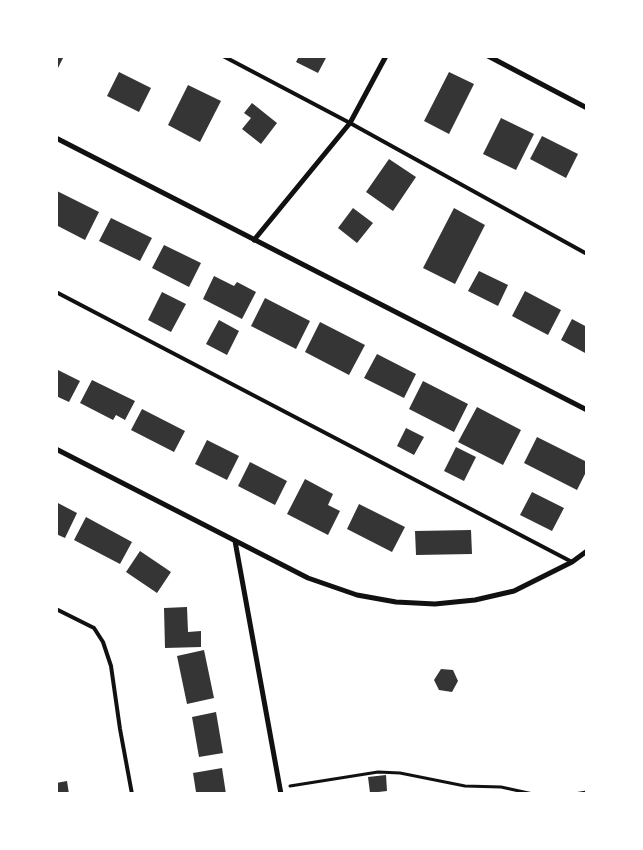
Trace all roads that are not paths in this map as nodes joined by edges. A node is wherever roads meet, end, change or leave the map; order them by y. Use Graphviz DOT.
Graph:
graph roads {
  1 [pos="223,56"];
  2 [pos="386,56"];
  3 [pos="488,56"];
  4 [pos="587,108"];
  5 [pos="350,123"];
  6 [pos="56,138"];
  7 [pos="254,240"];
  8 [pos="587,254"];
  9 [pos="56,292"];
  10 [pos="587,410"];
  11 [pos="56,449"];
  12 [pos="235,541"];
  13 [pos="587,551"];
  14 [pos="572,562"];
  15 [pos="56,609"];
  16 [pos="280,791"];
  17 [pos="132,794"];
  1 -- 5 [label="lane"];
  2 -- 5 [label="street"];
  3 -- 4 [label="street"];
  5 -- 7 [label="street"];
  5 -- 8 [label="lane"];
  6 -- 7 [label="street"];
  7 -- 10 [label="street"];
  9 -- 14 [label="lane"];
  11 -- 12 [label="street"];
  12 -- 14 [label="street"];
  12 -- 16 [label="street"];
  13 -- 14 [label="street"];
  15 -- 17 [label="lane"];
}
